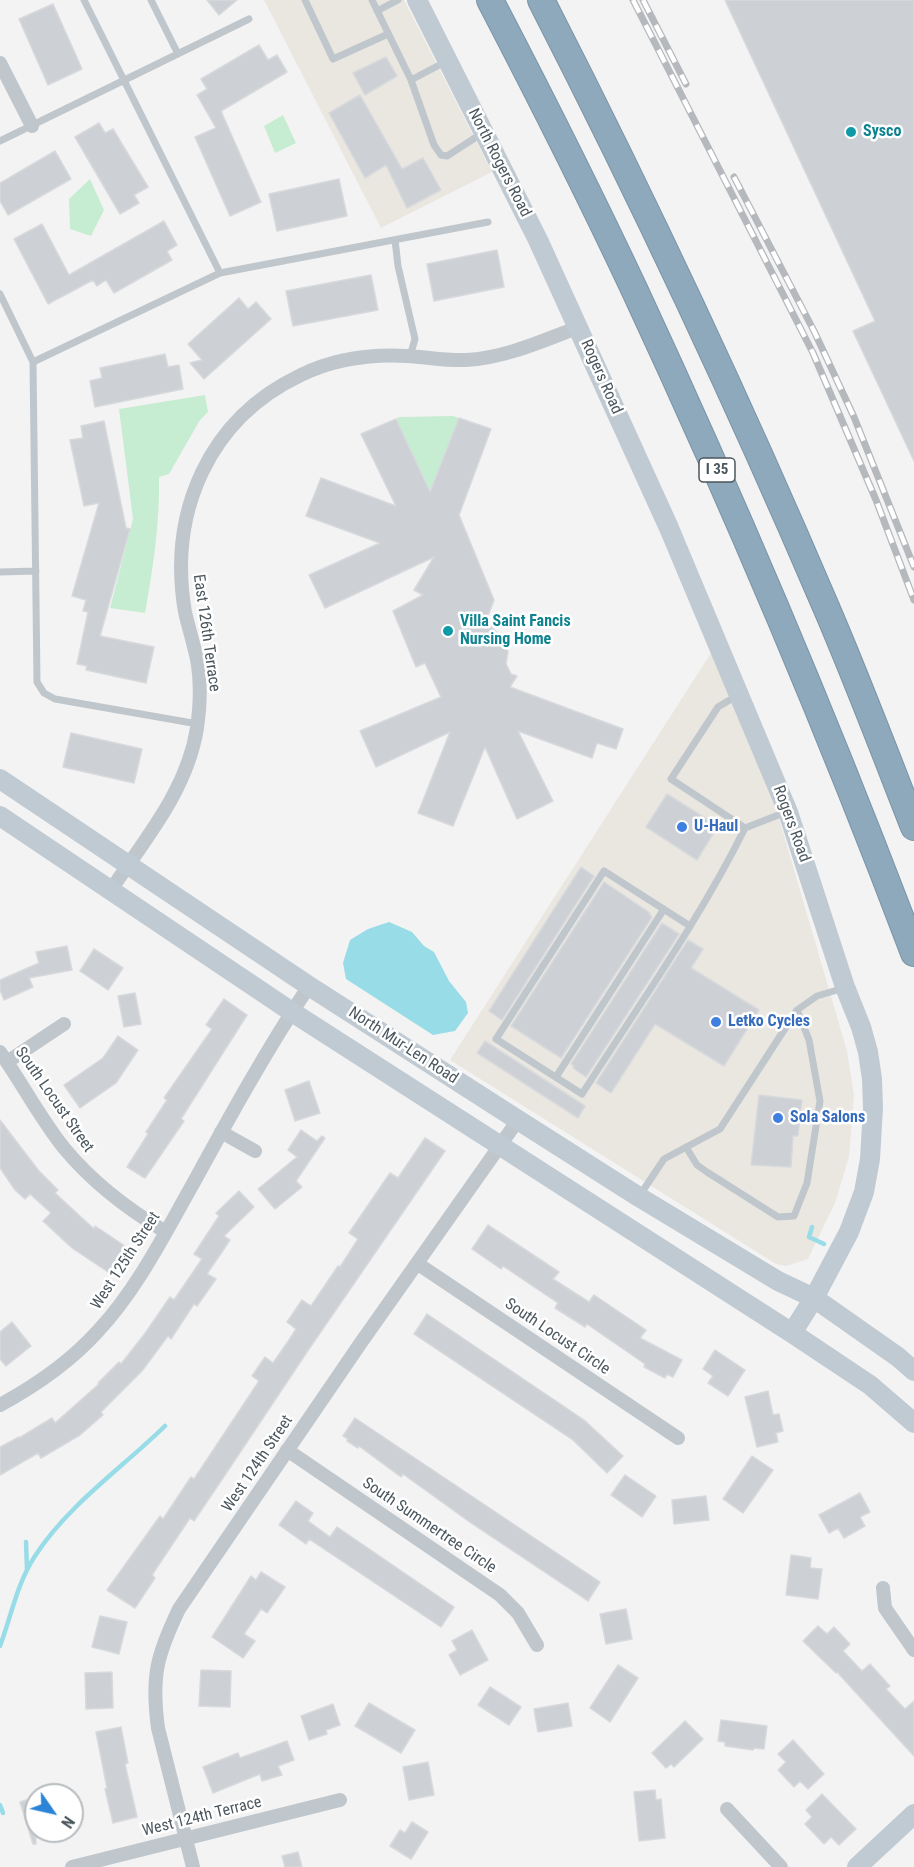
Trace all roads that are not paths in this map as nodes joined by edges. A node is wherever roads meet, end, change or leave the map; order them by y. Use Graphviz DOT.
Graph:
graph roads {
  1 [pos="84,0"];
  2 [pos="151,0"];
  3 [pos="305,0"];
  4 [pos="372,0"];
  5 [pos="398,0"];
  6 [pos="417,0"];
  7 [pos="490,0"];
  8 [pos="541,0"];
  9 [pos="377,11"];
  10 [pos="249,19"];
  11 [pos="388,34"];
  12 [pos="178,54"];
  13 [pos="448,61"];
  14 [pos="0,63"];
  15 [pos="124,80"];
  16 [pos="411,80"];
  17 [pos="32,126"];
  18 [pos="484,132"];
  19 [pos="0,141"];
  20 [pos="488,222"];
  21 [pos="395,240"];
  22 [pos="220,273"];
  23 [pos="0,294"];
  24 [pos="579,327"];
  25 [pos="410,356"];
  26 [pos="33,362"];
  27 [pos="36,571"];
  28 [pos="0,572"];
  29 [pos="740,694"];
  30 [pos="198,724"];
  31 [pos="0,779"];
  32 [pos="788,812"];
  33 [pos="0,816"];
  34 [pos="914,827"];
  35 [pos="745,828"];
  36 [pos="128,864"];
  37 [pos="111,890"];
  38 [pos="664,909"];
  39 [pos="690,926"];
  40 [pos="914,953"];
  41 [pos="309,986"];
  42 [pos="846,987"];
  43 [pos="797,1010"];
  44 [pos="292,1012"];
  45 [pos="64,1024"];
  46 [pos="4,1057"];
  47 [pos="556,1077"];
  48 [pos="518,1120"];
  49 [pos="221,1132"];
  50 [pos="500,1145"];
  51 [pos="686,1147"];
  52 [pos="255,1151"];
  53 [pos="639,1197"];
  54 [pos="166,1232"];
  55 [pos="418,1264"];
  56 [pos="814,1298"];
  57 [pos="792,1334"];
  58 [pos="914,1371"];
  59 [pos="0,1405"];
  60 [pos="914,1423"];
  61 [pos="678,1438"];
  62 [pos="287,1450"];
  63 [pos="883,1588"];
  64 [pos="537,1645"];
  65 [pos="914,1650"];
  66 [pos="340,1800"];
  67 [pos="727,1809"];
  68 [pos="914,1814"];
  69 [pos="186,1838"];
  70 [pos="72,1867"];
  71 [pos="193,1867"];
  72 [pos="781,1867"];
  73 [pos="857,1867"];
  1 -- 15 [label="lane"];
  2 -- 12 [label="lane"];
  3 -- 11 [label="lane"];
  4 -- 9 [label="lane"];
  5 -- 9 [label="lane"];
  6 -- 13 [label="main road, North Rogers Road"];
  7 -- 40 [label="highway, I 35"];
  8 -- 34 [label="highway, I 35"];
  9 -- 11 [label="lane"];
  10 -- 12 [label="lane"];
  11 -- 16 [label="lane"];
  12 -- 15 [label="lane"];
  13 -- 16 [label="lane"];
  13 -- 18 [label="main road, North Rogers Road"];
  14 -- 17 [label="street"];
  15 -- 17 [label="lane"];
  15 -- 22 [label="lane"];
  16 -- 18 [label="lane"];
  17 -- 19 [label="lane"];
  18 -- 24 [label="main road, North Rogers Road"];
  20 -- 21 [label="lane"];
  21 -- 22 [label="lane"];
  21 -- 25 [label="lane"];
  22 -- 26 [label="lane"];
  23 -- 26 [label="lane"];
  24 -- 25 [label="street, East 126th Terrace"];
  24 -- 29 [label="main road, Rogers Road"];
  25 -- 30 [label="street, East 126th Terrace"];
  26 -- 27 [label="lane"];
  27 -- 28 [label="lane"];
  27 -- 30 [label="lane"];
  29 -- 32 [label="main road, Rogers Road"];
  29 -- 35 [label="lane"];
  30 -- 36 [label="street, East 126th Terrace"];
  31 -- 36 [label="main road, North Mur-Len Road"];
  32 -- 35 [label="lane"];
  32 -- 42 [label="main road, Rogers Road"];
  33 -- 37 [label="main road, North Mur-Len Road"];
  35 -- 39 [label="lane"];
  36 -- 37 [label="street, East 126th Terrace"];
  36 -- 41 [label="main road, North Mur-Len Road"];
  37 -- 44 [label="main road, North Mur-Len Road"];
  38 -- 39 [label="lane"];
  38 -- 47 [label="lane"];
  38 -- 47 [label="lane"];
  39 -- 47 [label="lane"];
  41 -- 44 [label="street, West 125th Street"];
  41 -- 48 [label="main road, North Mur-Len Road"];
  42 -- 43 [label="lane"];
  42 -- 56 [label="main road, Rogers Road"];
  43 -- 51 [label="lane"];
  43 -- 51 [label="lane"];
  44 -- 49 [label="street, West 125th Street"];
  44 -- 50 [label="main road, North Mur-Len Road"];
  45 -- 46 [label="street"];
  46 -- 54 [label="street, South Locust Street"];
  48 -- 50 [label="street, West 124th Street"];
  48 -- 53 [label="main road, North Mur-Len Road"];
  49 -- 52 [label="street"];
  49 -- 54 [label="street, West 125th Street"];
  50 -- 55 [label="street, West 124th Street"];
  50 -- 57 [label="main road, North Mur-Len Road"];
  51 -- 53 [label="lane"];
  53 -- 56 [label="main road, North Mur-Len Road"];
  54 -- 59 [label="street, West 125th Street"];
  55 -- 61 [label="street, South Locust Circle"];
  55 -- 62 [label="street, West 124th Street"];
  56 -- 57 [label="main road, Rogers Road"];
  56 -- 58 [label="main road, North Mur-Len Road"];
  57 -- 60 [label="main road, North Mur-Len Road"];
  62 -- 64 [label="street, South Summertree Circle"];
  62 -- 69 [label="street, West 124th Street"];
  63 -- 65 [label="street"];
  66 -- 69 [label="street, West 124th Terrace"];
  67 -- 72 [label="street"];
  68 -- 73 [label="main road"];
  69 -- 70 [label="street, West 124th Terrace"];
  69 -- 71 [label="street, West 124th Street"];
}
